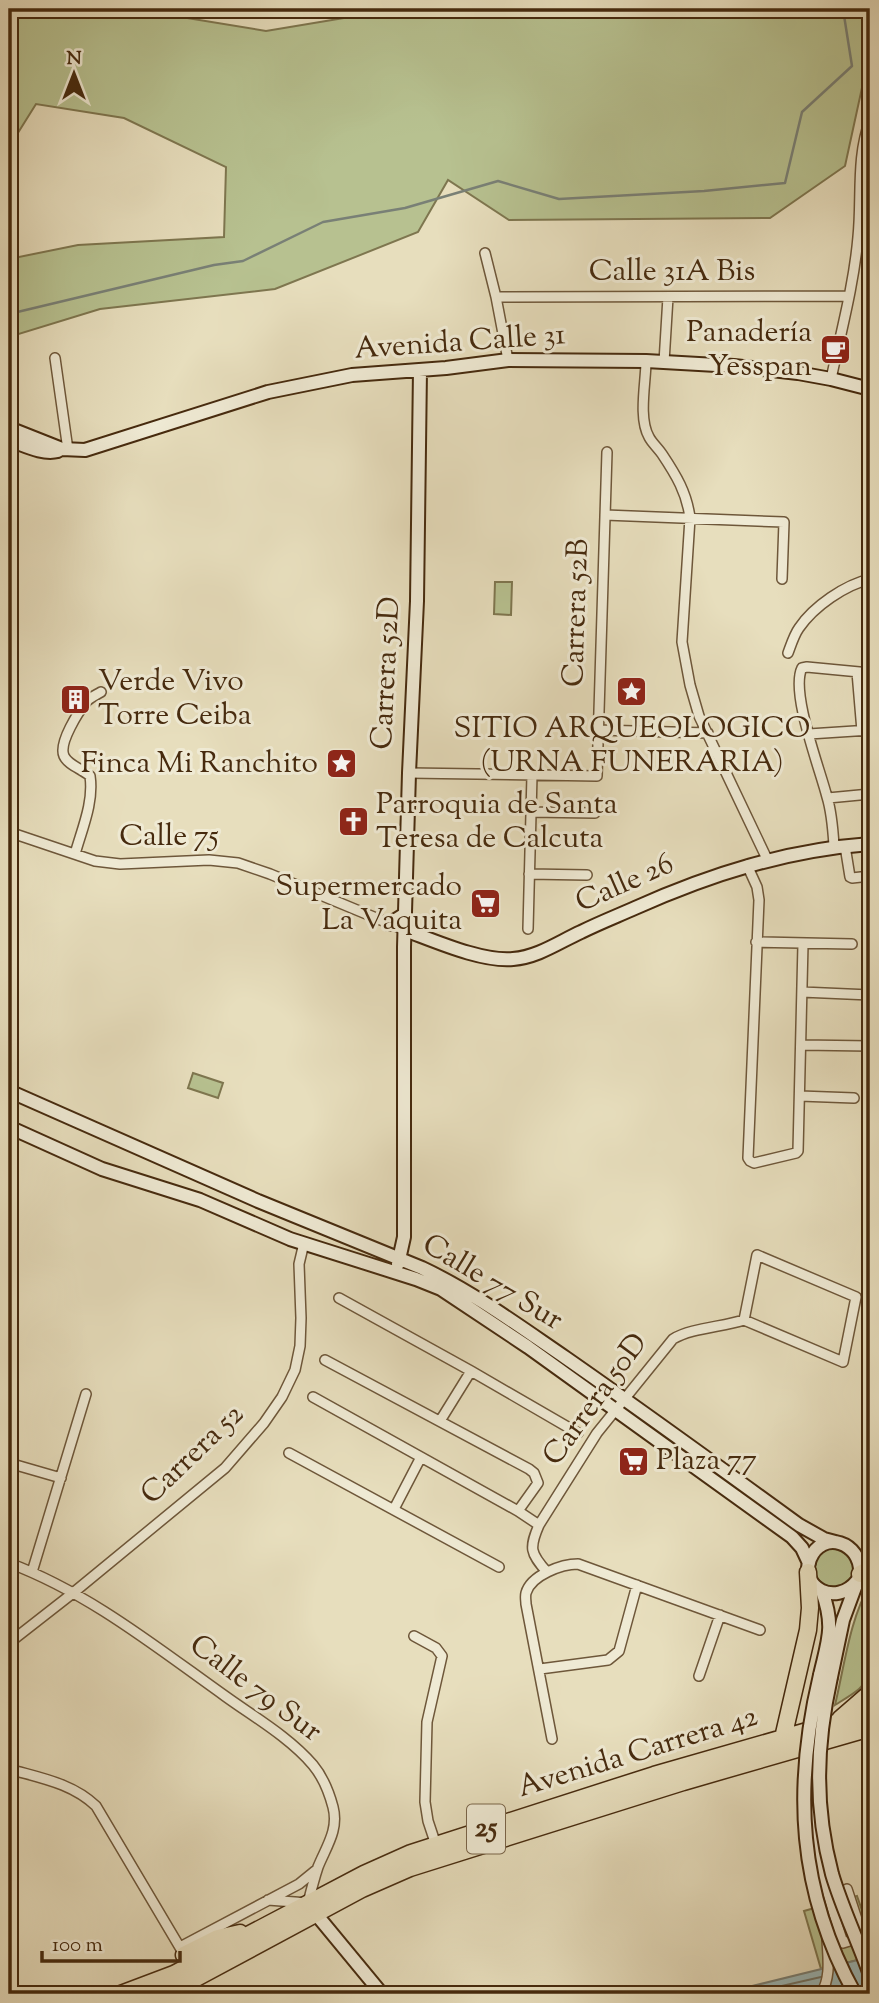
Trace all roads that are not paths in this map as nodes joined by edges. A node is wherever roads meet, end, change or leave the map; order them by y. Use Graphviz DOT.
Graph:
graph roads {
  1 [pos="870,120"];
  2 [pos="868,131"];
  3 [pos="485,253"];
  4 [pos="848,296"];
  5 [pos="496,297"];
  6 [pos="668,297"];
  7 [pos="55,358"];
  8 [pos="508,360"];
  9 [pos="646,361"];
  10 [pos="664,362"];
  11 [pos="420,370"];
  12 [pos="831,379"];
  13 [pos="870,389"];
  14 [pos="9,428"];
  15 [pos="9,440"];
  16 [pos="65,450"];
  17 [pos="607,452"];
  18 [pos="605,514"];
  19 [pos="690,518"];
  20 [pos="782,579"];
  21 [pos="870,579"];
  22 [pos="788,653"];
  23 [pos="857,672"];
  24 [pos="870,673"];
  25 [pos="101,692"];
  26 [pos="598,730"];
  27 [pos="866,731"];
  28 [pos="708,733"];
  29 [pos="809,734"];
  30 [pos="409,773"];
  31 [pos="532,775"];
  32 [pos="870,794"];
  33 [pos="828,798"];
  34 [pos="531,811"];
  35 [pos="595,813"];
  36 [pos="9,832"];
  37 [pos="870,844"];
  38 [pos="839,846"];
  39 [pos="75,854"];
  40 [pos="768,861"];
  41 [pos="747,865"];
  42 [pos="529,874"];
  43 [pos="587,875"];
  44 [pos="870,876"];
  45 [pos="405,914"];
  46 [pos="389,924"];
  47 [pos="528,929"];
  48 [pos="405,930"];
  49 [pos="421,936"];
  50 [pos="757,942"];
  51 [pos="803,944"];
  52 [pos="852,944"];
  53 [pos="404,947"];
  54 [pos="802,992"];
  55 [pos="870,995"];
  56 [pos="801,1045"];
  57 [pos="870,1046"];
  58 [pos="9,1091"];
  59 [pos="800,1096"];
  60 [pos="854,1098"];
  61 [pos="9,1127"];
  62 [pos="304,1243"];
  63 [pos="400,1259"];
  64 [pos="396,1272"];
  65 [pos="339,1298"];
  66 [pos="744,1320"];
  67 [pos="325,1360"];
  68 [pos="471,1371"];
  69 [pos="86,1394"];
  70 [pos="313,1397"];
  71 [pos="620,1404"];
  72 [pos="440,1421"];
  73 [pos="578,1433"];
  74 [pos="289,1453"];
  75 [pos="421,1457"];
  76 [pos="9,1463"];
  77 [pos="61,1478"];
  78 [pos="394,1508"];
  79 [pos="518,1511"];
  80 [pos="539,1525"];
  81 [pos="839,1543"];
  82 [pos="854,1552"];
  83 [pos="870,1553"];
  84 [pos="9,1563"];
  85 [pos="499,1567"];
  86 [pos="808,1567"];
  87 [pos="32,1572"];
  88 [pos="547,1572"];
  89 [pos="862,1574"];
  90 [pos="637,1586"];
  91 [pos="822,1591"];
  92 [pos="73,1593"];
  93 [pos="720,1615"];
  94 [pos="760,1630"];
  95 [pos="414,1636"];
  96 [pos="9,1643"];
  97 [pos="540,1669"];
  98 [pos="699,1676"];
  99 [pos="825,1676"];
  100 [pos="870,1693"];
  101 [pos="870,1713"];
  102 [pos="834,1724"];
  103 [pos="870,1728"];
  104 [pos="783,1738"];
  105 [pos="552,1739"];
  106 [pos="811,1746"];
  107 [pos="9,1769"];
  108 [pos="436,1845"];
  109 [pos="318,1867"];
  110 [pos="847,1889"];
  111 [pos="268,1900"];
  112 [pos="312,1908"];
  113 [pos="260,1928"];
  114 [pos="826,1928"];
  115 [pos="863,1937"];
  116 [pos="258,1945"];
  117 [pos="185,1956"];
  118 [pos="207,1956"];
  119 [pos="870,1959"];
  120 [pos="870,1975"];
  121 [pos="121,1994"];
  122 [pos="161,1994"];
  123 [pos="382,1994"];
  124 [pos="821,1994"];
  125 [pos="855,1994"];
  1 -- 2 [label="street"];
  2 -- 4 [label="street"];
  3 -- 5 [label="street"];
  4 -- 6 [label="street, Calle 31A Bis"];
  4 -- 12 [label="street"];
  5 -- 6 [label="street, Calle 31A Bis"];
  5 -- 8 [label="street"];
  6 -- 10 [label="street"];
  7 -- 16 [label="street"];
  8 -- 9 [label="street, Avenida Calle 31"];
  8 -- 11 [label="street, Avenida Calle 31"];
  9 -- 10 [label="street, Avenida Calle 31"];
  9 -- 19 [label="street"];
  10 -- 12 [label="street, Avenida Calle 31"];
  11 -- 16 [label="street, Avenida Calle 31"];
  11 -- 30 [label="street, Carrera 52D"];
  12 -- 13 [label="street, Avenida Calle 31"];
  14 -- 16 [label="street"];
  15 -- 16 [label="street, Avenida Calle 31"];
  17 -- 18 [label="street, Carrera 52B"];
  18 -- 19 [label="street"];
  18 -- 26 [label="street, Carrera 52B"];
  19 -- 20 [label="street"];
  19 -- 28 [label="street"];
  21 -- 22 [label="street"];
  23 -- 24 [label="street"];
  23 -- 27 [label="street"];
  23 -- 29 [label="street"];
  25 -- 39 [label="street"];
  26 -- 28 [label="street"];
  26 -- 31 [label="street, Carrera 52B"];
  27 -- 29 [label="street"];
  28 -- 40 [label="street"];
  29 -- 33 [label="street"];
  30 -- 31 [label="street"];
  30 -- 45 [label="street, Carrera 52D"];
  31 -- 34 [label="street"];
  32 -- 33 [label="street"];
  33 -- 38 [label="street"];
  34 -- 35 [label="street"];
  34 -- 42 [label="street"];
  36 -- 39 [label="street, Calle 75"];
  37 -- 38 [label="street, Calle 26"];
  38 -- 40 [label="street, Calle 26"];
  38 -- 44 [label="street"];
  39 -- 46 [label="street, Calle 75"];
  40 -- 41 [label="street, Calle 26"];
  41 -- 49 [label="street, Calle 26"];
  41 -- 50 [label="street"];
  42 -- 43 [label="street"];
  42 -- 47 [label="street"];
  45 -- 46 [label="street"];
  45 -- 48 [label="street, Carrera 52D"];
  46 -- 48 [label="street, Calle 75"];
  48 -- 49 [label="street, Calle 26"];
  48 -- 53 [label="street, Carrera 52D"];
  49 -- 53 [label="street"];
  50 -- 51 [label="street"];
  50 -- 59 [label="street"];
  51 -- 52 [label="street"];
  51 -- 54 [label="street"];
  53 -- 63 [label="street, Carrera 52D"];
  54 -- 55 [label="street"];
  54 -- 56 [label="street"];
  56 -- 57 [label="street"];
  56 -- 59 [label="street"];
  58 -- 63 [label="street, Calle 77 Sur"];
  59 -- 60 [label="street"];
  61 -- 62 [label="street, Calle 77 Sur"];
  62 -- 64 [label="street, Calle 77 Sur"];
  62 -- 92 [label="street, Carrera 52"];
  63 -- 64 [label="street, Carrera 52D"];
  63 -- 71 [label="street, Calle 77 Sur"];
  64 -- 71 [label="street, Calle 77 Sur"];
  65 -- 68 [label="street"];
  66 -- 66 [label="street"];
  66 -- 71 [label="street, Carrera 50D"];
  67 -- 72 [label="street"];
  68 -- 72 [label="street"];
  68 -- 73 [label="street"];
  69 -- 77 [label="street"];
  70 -- 75 [label="street"];
  71 -- 80 [label="street, Carrera 50D"];
  71 -- 81 [label="street, Calle 77 Sur"];
  71 -- 86 [label="street, Calle 77 Sur"];
  72 -- 79 [label="street"];
  74 -- 78 [label="street"];
  75 -- 78 [label="street"];
  75 -- 79 [label="street"];
  76 -- 77 [label="street"];
  77 -- 87 [label="street"];
  78 -- 85 [label="street"];
  79 -- 80 [label="street"];
  80 -- 88 [label="street, Carrera 50D"];
  81 -- 82 [label="street"];
  81 -- 86 [label="street"];
  82 -- 83 [label="street"];
  82 -- 89 [label="street"];
  84 -- 87 [label="street, Calle 79 Sur"];
  86 -- 91 [label="street"];
  86 -- 104 [label="highway"];
  87 -- 92 [label="street, Calle 79 Sur"];
  88 -- 90 [label="street"];
  88 -- 97 [label="street"];
  89 -- 91 [label="street"];
  89 -- 99 [label="street"];
  90 -- 93 [label="street"];
  90 -- 97 [label="street"];
  91 -- 99 [label="street"];
  92 -- 96 [label="street, Carrera 52"];
  92 -- 109 [label="street, Calle 79 Sur"];
  93 -- 94 [label="street"];
  93 -- 98 [label="street"];
  95 -- 108 [label="street"];
  97 -- 105 [label="street"];
  99 -- 114 [label="street, bridge"];
  99 -- 120 [label="street, bridge"];
  100 -- 102 [label="highway"];
  101 -- 102 [label="highway, Avenida Carrera 42 / 25"];
  102 -- 104 [label="highway, Avenida Carrera 42 / 25"];
  103 -- 106 [label="highway, Avenida Carrera 42 / 25"];
  104 -- 108 [label="highway, Avenida Carrera 42 / 25"];
  106 -- 112 [label="highway, Avenida Carrera 42 / 25"];
  106 -- 115 [label="street"];
  107 -- 117 [label="street"];
  108 -- 112 [label="highway, Avenida Carrera 42 / 25"];
  109 -- 111 [label="street"];
  109 -- 112 [label="street, Calle 79 Sur"];
  110 -- 115 [label="street"];
  111 -- 112 [label="street"];
  111 -- 117 [label="street"];
  112 -- 113 [label="highway, Avenida Carrera 42 / 25"];
  112 -- 116 [label="highway, Avenida Carrera 42 / 25"];
  112 -- 123 [label="street"];
  113 -- 117 [label="highway"];
  113 -- 118 [label="highway, Avenida Carrera 42 / 25"];
  114 -- 124 [label="street"];
  114 -- 125 [label="street, bridge"];
  115 -- 119 [label="street"];
  116 -- 118 [label="highway"];
  116 -- 122 [label="highway, Avenida Carrera 42 / 25"];
  117 -- 118 [label="highway, Avenida Carrera 42 / 25"];
  117 -- 121 [label="highway, Avenida Carrera 42 / 25"];
}
